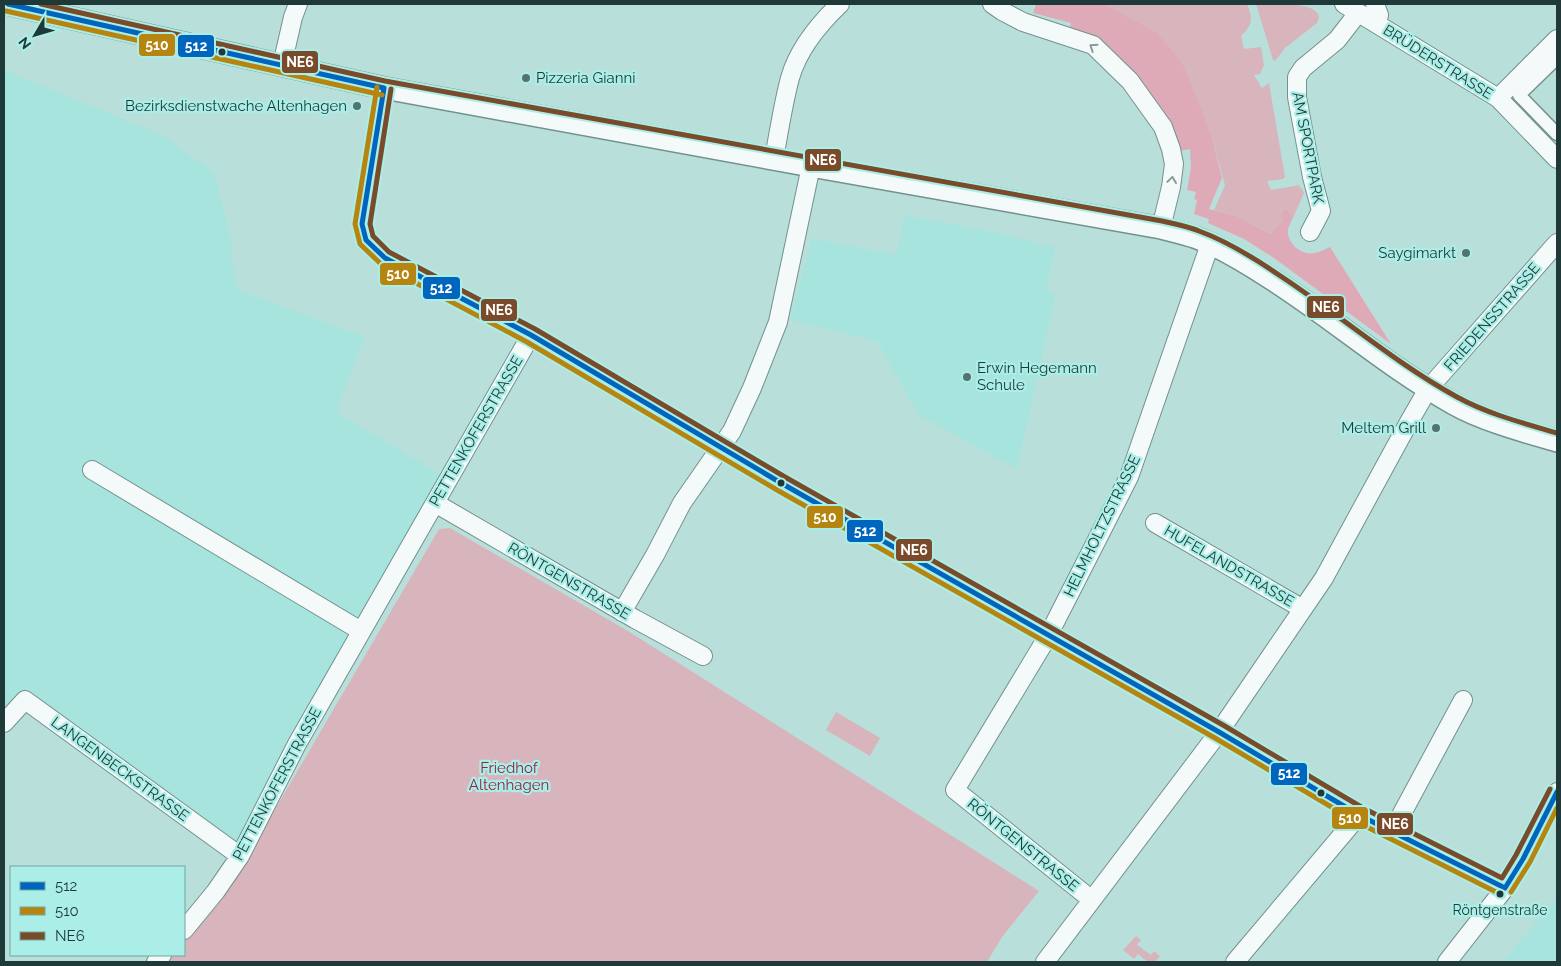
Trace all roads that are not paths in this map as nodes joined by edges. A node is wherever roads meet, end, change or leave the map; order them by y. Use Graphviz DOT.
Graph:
graph roads {
  1 [pos="8,4"];
  2 [pos="298,4"];
  3 [pos="840,4"];
  4 [pos="992,4"];
  5 [pos="1375,4"];
  6 [pos="1351,9"];
  7 [pos="1377,24"];
  8 [pos="1557,38"];
  9 [pos="1557,58"];
  10 [pos="282,65"];
  11 [pos="384,88"];
  12 [pos="1498,98"];
  13 [pos="1557,134"];
  14 [pos="774,158"];
  15 [pos="1557,158"];
  16 [pos="811,166"];
  17 [pos="1161,228"];
  18 [pos="1310,232"];
  19 [pos="1557,243"];
  20 [pos="1210,244"];
  21 [pos="531,335"];
  22 [pos="1428,389"];
  23 [pos="1557,441"];
  24 [pos="720,448"];
  25 [pos="92,470"];
  26 [pos="435,503"];
  27 [pos="1155,523"];
  28 [pos="1303,609"];
  29 [pos="622,612"];
  30 [pos="361,631"];
  31 [pos="1048,636"];
  32 [pos="703,656"];
  33 [pos="1463,700"];
  34 [pos="4,723"];
  35 [pos="1219,732"];
  36 [pos="955,790"];
  37 [pos="1557,792"];
  38 [pos="1359,814"];
  39 [pos="1392,832"];
  40 [pos="240,856"];
  41 [pos="1505,888"];
  42 [pos="1092,900"];
  43 [pos="185,929"];
  44 [pos="1045,962"];
  45 [pos="1235,962"];
  46 [pos="1447,962"];
  1 -- 10 [label="street"];
  2 -- 10 [label="street"];
  3 -- 14 [label="street"];
  17 -- 4 [label="street, one-way"];
  5 -- 7 [label="street"];
  6 -- 7 [label="street, BRÜDERSTRASSE"];
  6 -- 18 [label="street, AM SPORTPARK"];
  7 -- 12 [label="street, BRÜDERSTRASSE"];
  8 -- 12 [label="street"];
  9 -- 13 [label="street"];
  10 -- 11 [label="street"];
  11 -- 14 [label="street"];
  11 -- 21 [label="street"];
  12 -- 15 [label="street, BRÜDERSTRASSE"];
  14 -- 16 [label="street"];
  16 -- 17 [label="street"];
  16 -- 24 [label="street"];
  17 -- 20 [label="street"];
  19 -- 22 [label="street, FRIEDENSSTRASSE"];
  20 -- 22 [label="street"];
  20 -- 31 [label="street, HELMHOLTZSTRASSE"];
  21 -- 24 [label="street"];
  21 -- 26 [label="street, PETTENKOFERSTRASSE"];
  22 -- 23 [label="street"];
  22 -- 28 [label="street, FRIEDENSSTRASSE"];
  24 -- 29 [label="street"];
  24 -- 31 [label="street"];
  25 -- 30 [label="street"];
  26 -- 29 [label="street, RÖNTGENSTRASSE"];
  26 -- 30 [label="street, PETTENKOFERSTRASSE"];
  27 -- 28 [label="street, HUFELANDSTRASSE"];
  28 -- 35 [label="street, FRIEDENSSTRASSE"];
  29 -- 32 [label="street, RÖNTGENSTRASSE"];
  30 -- 40 [label="street, PETTENKOFERSTRASSE"];
  31 -- 35 [label="street"];
  31 -- 36 [label="street, HELMHOLTZSTRASSE"];
  33 -- 39 [label="street"];
  34 -- 40 [label="street, LANGENBECKSTRASSE"];
  35 -- 38 [label="street"];
  35 -- 42 [label="street, FRIEDENSSTRASSE"];
  36 -- 42 [label="street, RÖNTGENSTRASSE"];
  37 -- 41 [label="street"];
  38 -- 39 [label="street"];
  38 -- 45 [label="street"];
  39 -- 41 [label="street"];
  40 -- 43 [label="street, PETTENKOFERSTRASSE"];
  41 -- 46 [label="street"];
  42 -- 44 [label="street, FRIEDENSSTRASSE"];
}
